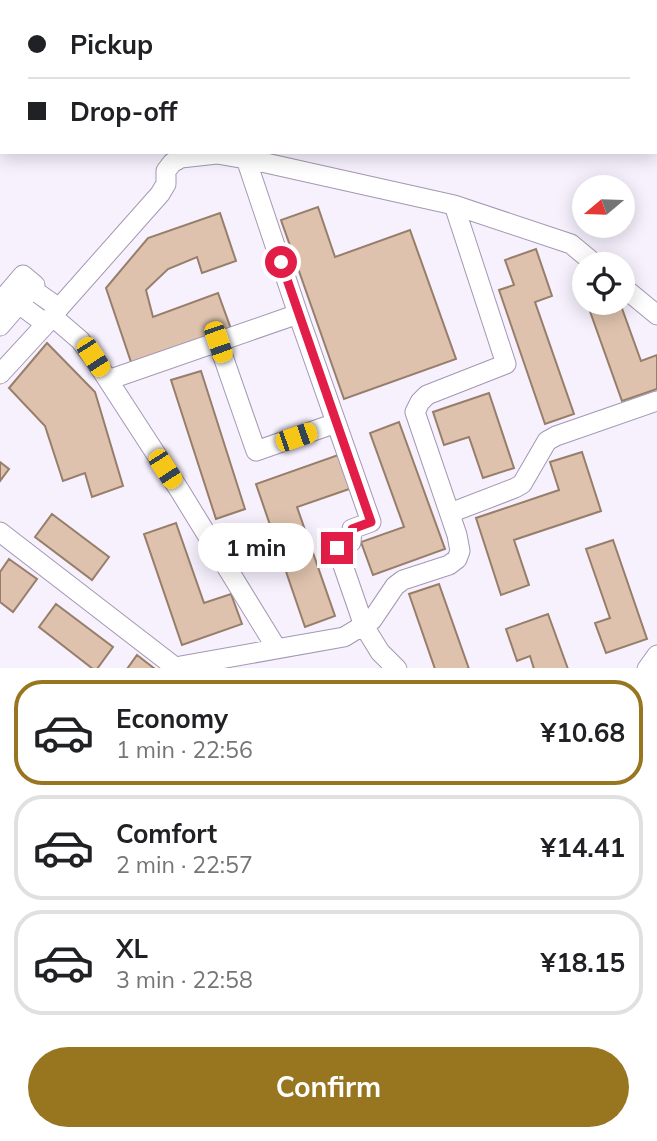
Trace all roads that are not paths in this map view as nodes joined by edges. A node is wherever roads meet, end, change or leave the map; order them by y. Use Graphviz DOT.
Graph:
graph roads {
  1 [pos="246,159"];
  2 [pos="454,205"];
  3 [pos="581,252"];
  4 [pos="635,297"];
  5 [pos="9,303"];
  6 [pos="298,314"];
  7 [pos="657,315"];
  8 [pos="52,316"];
  9 [pos="0,326"];
  10 [pos="218,342"];
  11 [pos="0,373"];
  12 [pos="108,380"];
  13 [pos="657,401"];
  14 [pos="337,424"];
  15 [pos="450,513"];
  16 [pos="0,532"];
  17 [pos="364,626"];
  18 [pos="277,649"];
  19 [pos="657,655"];
  20 [pos="175,668"];
  21 [pos="397,668"];
  22 [pos="647,668"];
  1 -- 2 [label="street"];
  1 -- 6 [label="street"];
  1 -- 8 [label="street"];
  2 -- 3 [label="street"];
  2 -- 15 [label="street"];
  4 -- 7 [label="street"];
  5 -- 8 [label="street"];
  5 -- 8 [label="street"];
  5 -- 9 [label="street"];
  6 -- 10 [label="street"];
  6 -- 14 [label="street"];
  8 -- 11 [label="street"];
  8 -- 12 [label="street"];
  10 -- 12 [label="street"];
  10 -- 14 [label="street"];
  12 -- 18 [label="street"];
  13 -- 15 [label="street"];
  14 -- 17 [label="street"];
  15 -- 17 [label="street"];
  16 -- 20 [label="street"];
  17 -- 18 [label="street"];
  17 -- 21 [label="street"];
  18 -- 20 [label="street"];
  19 -- 22 [label="street"];
}
